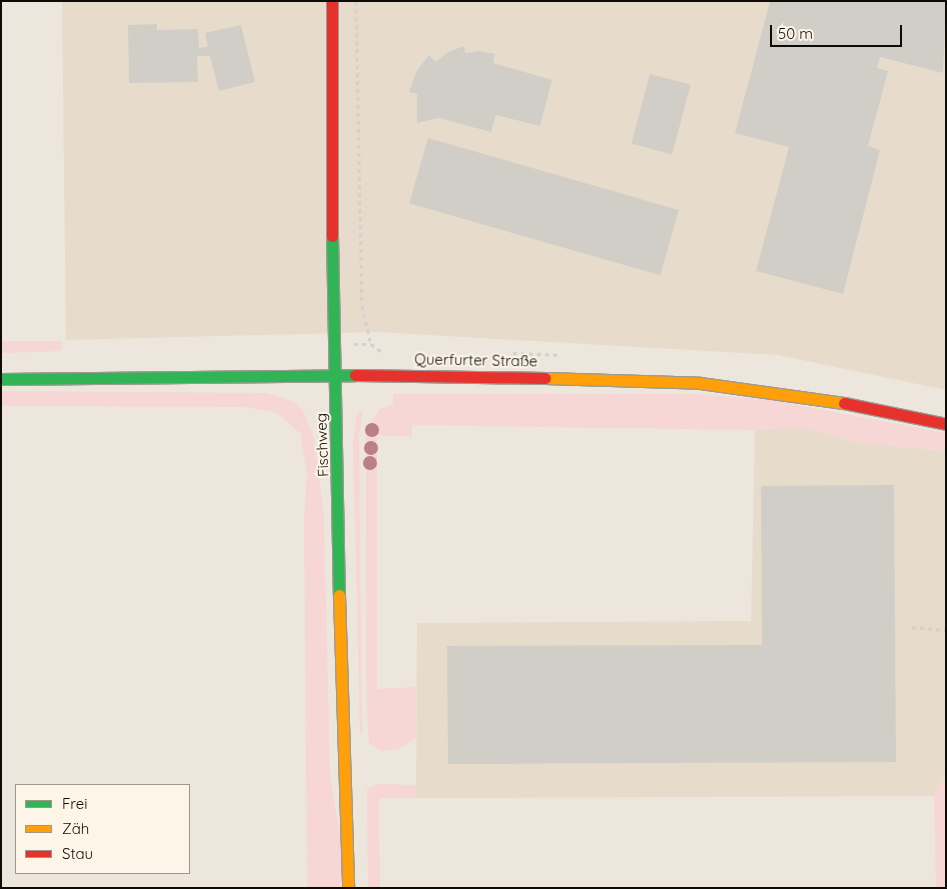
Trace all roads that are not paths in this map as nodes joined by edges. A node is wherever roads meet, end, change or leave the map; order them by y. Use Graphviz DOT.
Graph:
graph roads {
  1 [pos="332,1"];
  2 [pos="334,376"];
  3 [pos="1,379"];
  4 [pos="946,424"];
  5 [pos="348,888"];
  1 -- 2 [label="main road, Fischweg"];
  2 -- 3 [label="main road, Querfurter Straße"];
  2 -- 4 [label="main road, Querfurter Straße"];
  2 -- 5 [label="main road, Fischweg"];
}
